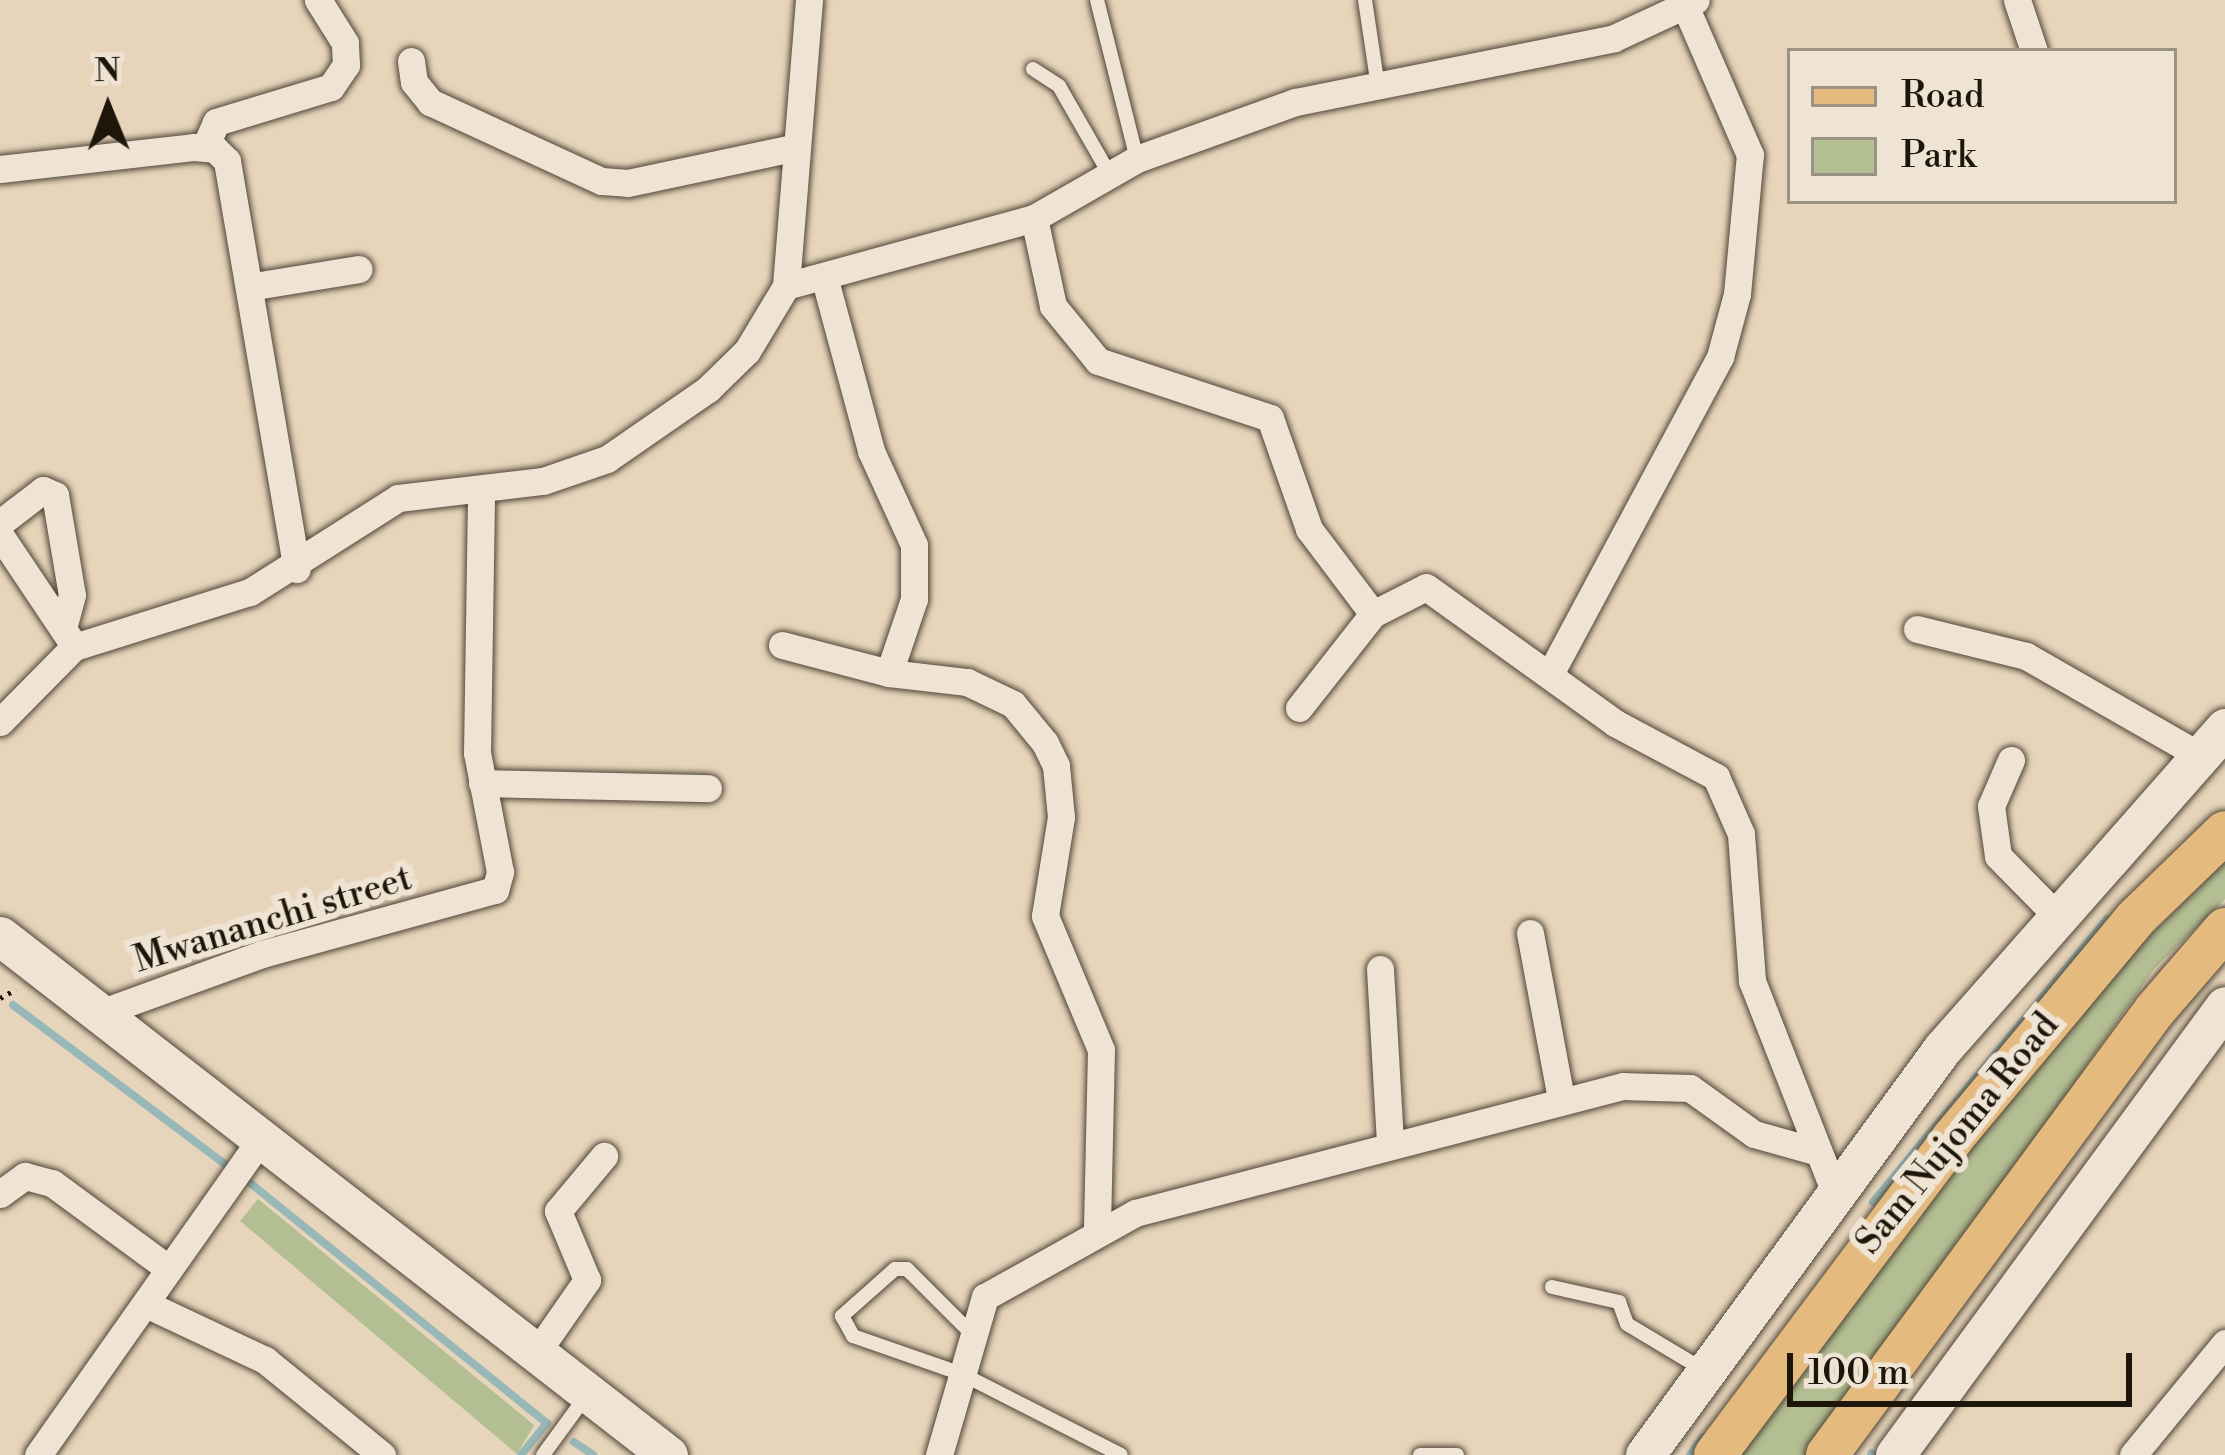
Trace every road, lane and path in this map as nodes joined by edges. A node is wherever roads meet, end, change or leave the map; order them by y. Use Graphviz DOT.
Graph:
graph roads {
  1 [pos="318,0"];
  2 [pos="808,0"];
  3 [pos="1097,0"];
  4 [pos="1365,0"];
  5 [pos="2017,0"];
  6 [pos="1691,4"];
  7 [pos="2033,48"];
  8 [pos="411,61"];
  9 [pos="1033,69"];
  10 [pos="1377,80"];
  11 [pos="205,147"];
  12 [pos="792,148"];
  13 [pos="1137,159"];
  14 [pos="0,169"];
  15 [pos="1110,175"];
  16 [pos="1034,218"];
  17 [pos="359,269"];
  18 [pos="825,280"];
  19 [pos="249,286"];
  20 [pos="786,286"];
  21 [pos="481,490"];
  22 [pos="0,524"];
  23 [pos="0,535"];
  24 [pos="297,568"];
  25 [pos="1373,614"];
  26 [pos="1917,629"];
  27 [pos="68,638"];
  28 [pos="782,646"];
  29 [pos="889,673"];
  30 [pos="1550,674"];
  31 [pos="1299,708"];
  32 [pos="0,722"];
  33 [pos="2211,741"];
  34 [pos="2012,760"];
  35 [pos="482,783"];
  36 [pos="708,788"];
  37 [pos="2225,832"];
  38 [pos="2055,914"];
  39 [pos="2225,928"];
  40 [pos="1531,933"];
  41 [pos="0,936"];
  42 [pos="1380,969"];
  43 [pos="2225,1006"];
  44 [pos="100,1013"];
  45 [pos="1561,1099"];
  46 [pos="260,1140"];
  47 [pos="1390,1141"];
  48 [pos="1818,1152"];
  49 [pos="604,1156"];
  50 [pos="1835,1193"];
  51 [pos="0,1194"];
  52 [pos="1097,1228"];
  53 [pos="169,1269"];
  54 [pos="1552,1287"];
  55 [pos="146,1304"];
  56 [pos="972,1334"];
  57 [pos="2225,1343"];
  58 [pos="537,1352"];
  59 [pos="1707,1372"];
  60 [pos="962,1374"];
  61 [pos="588,1392"];
  62 [pos="1912,1447"];
  63 [pos="38,1455"];
  64 [pos="382,1455"];
  65 [pos="543,1455"];
  66 [pos="668,1455"];
  67 [pos="939,1455"];
  68 [pos="1121,1455"];
  69 [pos="1420,1455"];
  70 [pos="1457,1455"];
  71 [pos="1645,1455"];
  72 [pos="1715,1455"];
  73 [pos="1827,1455"];
  74 [pos="2133,1455"];
  1 -- 11 [label="street"];
  2 -- 12 [label="street"];
  3 -- 13 [label="lane"];
  4 -- 10 [label="lane"];
  5 -- 7 [label="street"];
  6 -- 10 [label="street"];
  6 -- 30 [label="street"];
  8 -- 12 [label="street"];
  9 -- 15 [label="lane"];
  10 -- 13 [label="street"];
  11 -- 14 [label="street"];
  11 -- 19 [label="street"];
  12 -- 20 [label="street"];
  13 -- 15 [label="street"];
  15 -- 16 [label="street"];
  16 -- 18 [label="street"];
  16 -- 25 [label="street"];
  17 -- 19 [label="street"];
  18 -- 20 [label="street"];
  18 -- 29 [label="street"];
  19 -- 24 [label="street"];
  20 -- 21 [label="street"];
  21 -- 24 [label="street"];
  21 -- 35 [label="street, Mwananchi street"];
  22 -- 27 [label="street"];
  23 -- 27 [label="street"];
  24 -- 27 [label="street"];
  25 -- 30 [label="street"];
  25 -- 31 [label="street"];
  26 -- 33 [label="street"];
  27 -- 32 [label="street"];
  28 -- 29 [label="street"];
  29 -- 52 [label="street"];
  30 -- 48 [label="street"];
  33 -- 38 [label="street"];
  34 -- 38 [label="street"];
  35 -- 36 [label="street"];
  35 -- 44 [label="street, Mwananchi street"];
  37 -- 72 [label="main road, Sam Nujoma Road"];
  38 -- 50 [label="street"];
  39 -- 73 [label="main road"];
  40 -- 45 [label="street"];
  41 -- 44 [label="street"];
  42 -- 47 [label="street"];
  43 -- 62 [label="street"];
  44 -- 46 [label="street"];
  45 -- 47 [label="street"];
  45 -- 48 [label="street"];
  46 -- 53 [label="street"];
  46 -- 58 [label="street"];
  47 -- 52 [label="street"];
  48 -- 50 [label="street"];
  49 -- 58 [label="street"];
  50 -- 59 [label="street"];
  51 -- 53 [label="street"];
  52 -- 56 [label="street"];
  53 -- 55 [label="street"];
  54 -- 59 [label="lane"];
  55 -- 63 [label="street"];
  55 -- 64 [label="street"];
  56 -- 60 [label="street"];
  56 -- 60 [label="lane"];
  57 -- 74 [label="street"];
  58 -- 61 [label="street"];
  59 -- 71 [label="street"];
  60 -- 67 [label="street"];
  60 -- 68 [label="lane"];
  61 -- 65 [label="lane"];
  61 -- 66 [label="street"];
  69 -- 70 [label="lane"];
}
